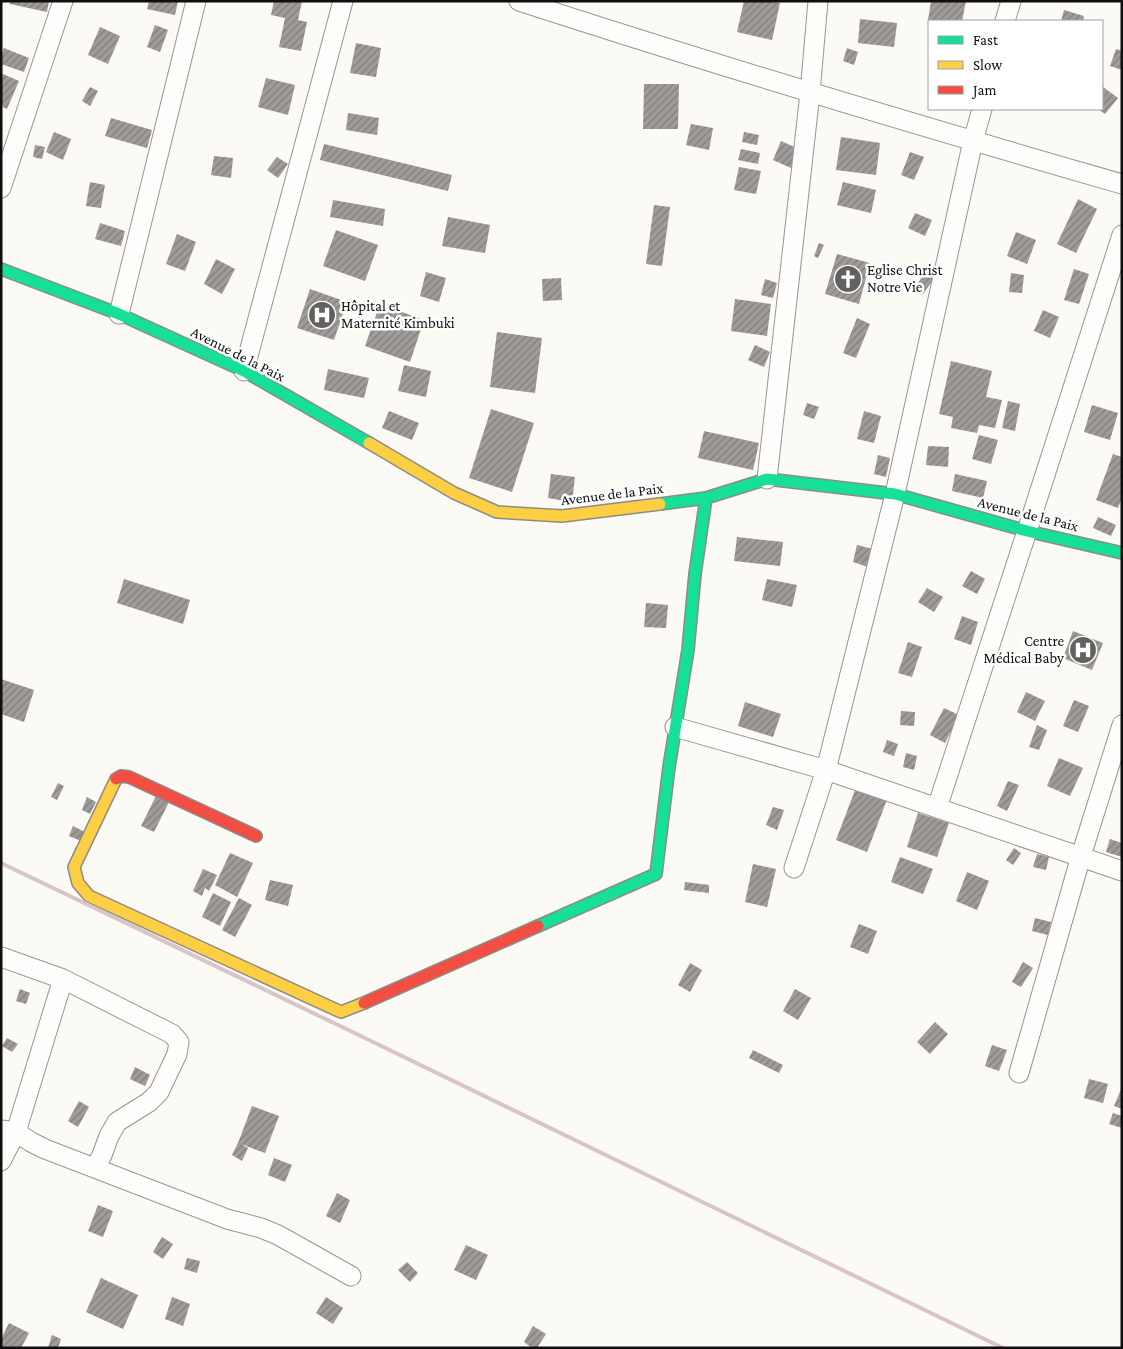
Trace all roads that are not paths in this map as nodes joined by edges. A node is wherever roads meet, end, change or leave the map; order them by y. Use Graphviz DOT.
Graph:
graph roads {
  1 [pos="64,1"];
  2 [pos="196,1"];
  3 [pos="343,1"];
  4 [pos="519,1"];
  5 [pos="818,1"];
  6 [pos="1011,1"];
  7 [pos="1005,20"];
  8 [pos="810,93"];
  9 [pos="982,110"];
  10 [pos="973,141"];
  11 [pos="1122,184"];
  12 [pos="1,188"];
  13 [pos="1122,235"];
  14 [pos="1,269"];
  15 [pos="119,314"];
  16 [pos="244,371"];
  17 [pos="768,479"];
  18 [pos="895,494"];
  19 [pos="706,498"];
  20 [pos="1027,531"];
  21 [pos="1122,553"];
  22 [pos="1122,725"];
  23 [pos="675,727"];
  24 [pos="826,770"];
  25 [pos="937,808"];
  26 [pos="256,836"];
  27 [pos="1081,856"];
  28 [pos="794,868"];
  29 [pos="1122,871"];
  30 [pos="1,958"];
  31 [pos="63,979"];
  32 [pos="1019,1072"];
  33 [pos="9,1131"];
  34 [pos="1,1161"];
  35 [pos="95,1168"];
  36 [pos="350,1276"];
  1 -- 12 [label="street"];
  2 -- 15 [label="street"];
  3 -- 16 [label="street"];
  4 -- 8 [label="street"];
  5 -- 8 [label="street"];
  6 -- 7 [label="street"];
  8 -- 10 [label="street"];
  8 -- 17 [label="street"];
  9 -- 10 [label="street"];
  10 -- 11 [label="street"];
  10 -- 18 [label="street"];
  13 -- 20 [label="street"];
  14 -- 15 [label="street, Avenue de la Paix"];
  15 -- 16 [label="street, Avenue de la Paix"];
  16 -- 19 [label="street, Avenue de la Paix"];
  17 -- 18 [label="street, Avenue de la Paix"];
  17 -- 19 [label="street, Avenue de la Paix"];
  18 -- 20 [label="street, Avenue de la Paix"];
  18 -- 24 [label="street"];
  19 -- 23 [label="street"];
  20 -- 21 [label="street, Avenue de la Paix"];
  20 -- 25 [label="street"];
  22 -- 27 [label="street"];
  23 -- 24 [label="street"];
  23 -- 26 [label="street"];
  24 -- 25 [label="street"];
  24 -- 28 [label="street"];
  25 -- 27 [label="street"];
  27 -- 29 [label="street"];
  27 -- 32 [label="street"];
  30 -- 31 [label="street"];
  31 -- 33 [label="street"];
  31 -- 35 [label="street"];
  33 -- 34 [label="street"];
  33 -- 35 [label="street"];
  35 -- 36 [label="street"];
}
